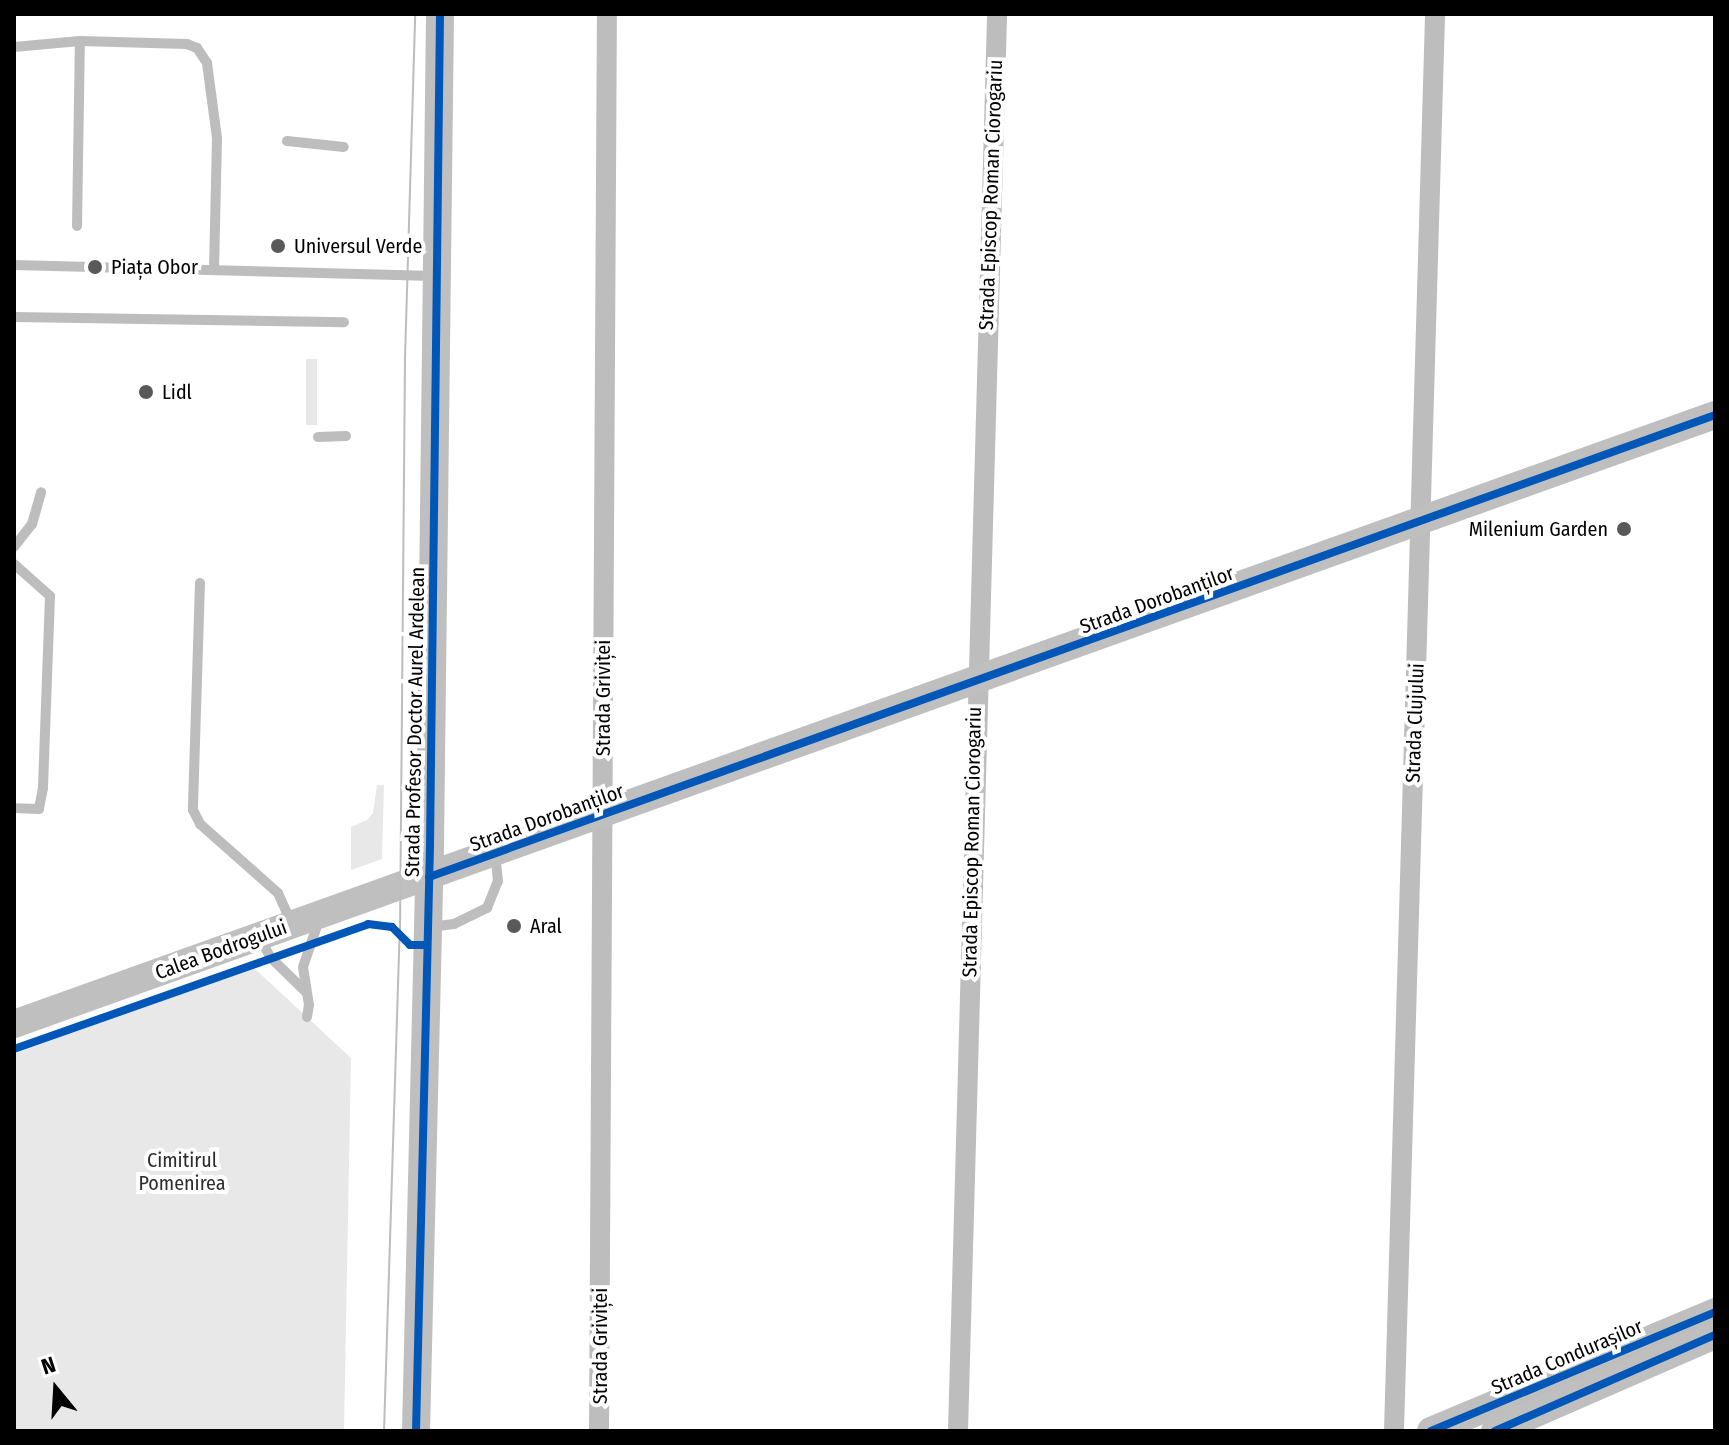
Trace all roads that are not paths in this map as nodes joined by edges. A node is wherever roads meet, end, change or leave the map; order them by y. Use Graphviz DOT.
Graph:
graph roads {
  1 [pos="440,14"];
  2 [pos="607,14"];
  3 [pos="997,14"];
  4 [pos="1435,14"];
  5 [pos="80,41"];
  6 [pos="14,47"];
  7 [pos="287,141"];
  8 [pos="344,147"];
  9 [pos="77,226"];
  10 [pos="14,265"];
  11 [pos="214,270"];
  12 [pos="436,276"];
  13 [pos="14,317"];
  14 [pos="344,322"];
  15 [pos="1715,415"];
  16 [pos="346,436"];
  17 [pos="318,437"];
  18 [pos="41,492"];
  19 [pos="1421,522"];
  20 [pos="14,547"];
  21 [pos="14,564"];
  22 [pos="200,583"];
  23 [pos="976,682"];
  24 [pos="14,808"];
  25 [pos="602,816"];
  26 [pos="495,854"];
  27 [pos="429,877"];
  28 [pos="321,914"];
  29 [pos="292,924"];
  30 [pos="428,927"];
  31 [pos="259,936"];
  32 [pos="306,992"];
  33 [pos="307,1017"];
  34 [pos="14,1024"];
  35 [pos="1715,1312"];
  36 [pos="1715,1335"];
  37 [pos="416,1431"];
  38 [pos="599,1431"];
  39 [pos="958,1431"];
  40 [pos="1394,1431"];
  41 [pos="1431,1431"];
  42 [pos="1495,1431"];
  1 -- 12 [label="main road, Strada Profesor Doctor Aurel Ardelean"];
  2 -- 25 [label="street, Strada Griviței"];
  3 -- 23 [label="street, Strada Episcop Roman Ciorogariu"];
  4 -- 19 [label="street, Strada Clujului"];
  5 -- 6 [label="lane"];
  5 -- 9 [label="lane"];
  5 -- 11 [label="lane"];
  7 -- 8 [label="lane"];
  10 -- 11 [label="lane"];
  11 -- 12 [label="lane"];
  12 -- 27 [label="main road, Strada Profesor Doctor Aurel Ardelean"];
  13 -- 14 [label="lane"];
  15 -- 19 [label="main road, Strada Dorobanților"];
  16 -- 17 [label="lane"];
  18 -- 20 [label="lane"];
  19 -- 23 [label="main road, Strada Dorobanților"];
  19 -- 40 [label="street, Strada Clujului"];
  21 -- 24 [label="lane"];
  22 -- 29 [label="lane"];
  23 -- 25 [label="main road, Strada Dorobanților"];
  23 -- 39 [label="street, Strada Episcop Roman Ciorogariu"];
  25 -- 26 [label="main road, Strada Dorobanților"];
  25 -- 38 [label="street, Strada Griviței"];
  26 -- 27 [label="main road, Strada Dorobanților"];
  26 -- 30 [label="lane"];
  27 -- 28 [label="main road, Calea Bodrogului"];
  27 -- 30 [label="main road, Strada Profesor Doctor Aurel Ardelean"];
  28 -- 29 [label="main road, Calea Bodrogului"];
  28 -- 32 [label="lane"];
  29 -- 31 [label="main road, Calea Bodrogului"];
  30 -- 37 [label="main road, Strada Profesor Doctor Aurel Ardelean"];
  31 -- 32 [label="lane"];
  31 -- 34 [label="main road, Calea Bodrogului"];
  32 -- 33 [label="lane"];
  35 -- 41 [label="main road, Strada Condurașilor"];
  36 -- 42 [label="main road, Strada Condurașilor"];
}
